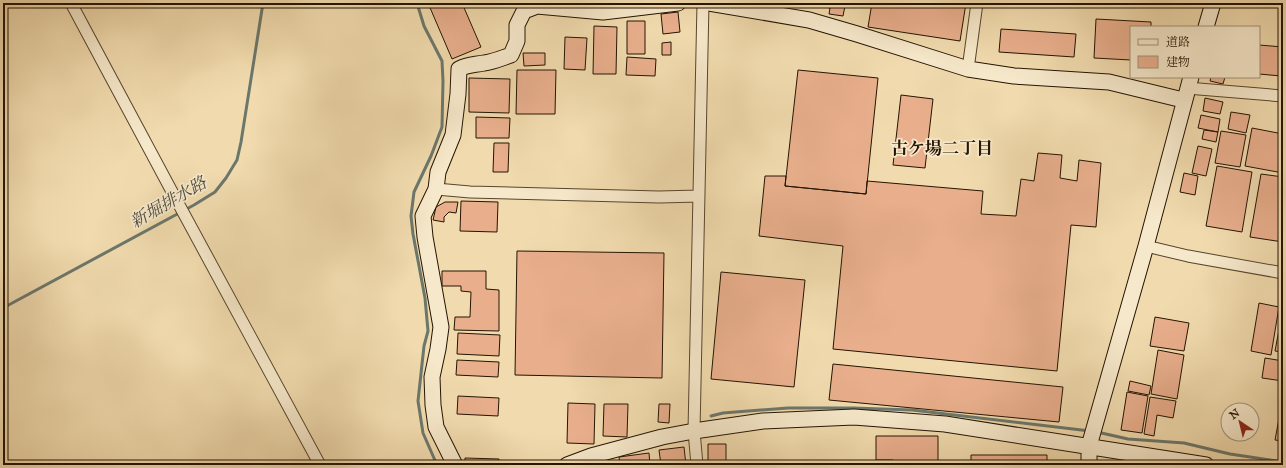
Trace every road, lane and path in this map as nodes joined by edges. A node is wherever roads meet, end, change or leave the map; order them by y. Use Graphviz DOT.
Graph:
graph roads {
  1 [pos="71,3"];
  2 [pos="678,3"];
  3 [pos="703,3"];
  4 [pos="709,3"];
  5 [pos="977,3"];
  6 [pos="1213,3"];
  7 [pos="1206,26"];
  8 [pos="968,69"];
  9 [pos="1187,89"];
  10 [pos="1283,96"];
  11 [pos="436,189"];
  12 [pos="699,196"];
  13 [pos="1146,246"];
  14 [pos="1283,273"];
  15 [pos="694,431"];
  16 [pos="1089,446"];
  17 [pos="320,465"];
  18 [pos="455,465"];
  19 [pos="567,465"];
  20 [pos="697,465"];
  21 [pos="1089,465"];
  22 [pos="1206,465"];
  1 -- 17 [label="street"];
  2 -- 11 [label="street"];
  3 -- 12 [label="street"];
  4 -- 8 [label="street"];
  5 -- 8 [label="street"];
  6 -- 7 [label="street"];
  8 -- 9 [label="street"];
  9 -- 10 [label="street"];
  9 -- 13 [label="street"];
  11 -- 12 [label="street"];
  11 -- 18 [label="street"];
  12 -- 15 [label="street"];
  13 -- 14 [label="street"];
  13 -- 16 [label="street"];
  15 -- 16 [label="street"];
  15 -- 19 [label="street"];
  15 -- 20 [label="street"];
  16 -- 21 [label="street"];
  16 -- 22 [label="street"];
}
